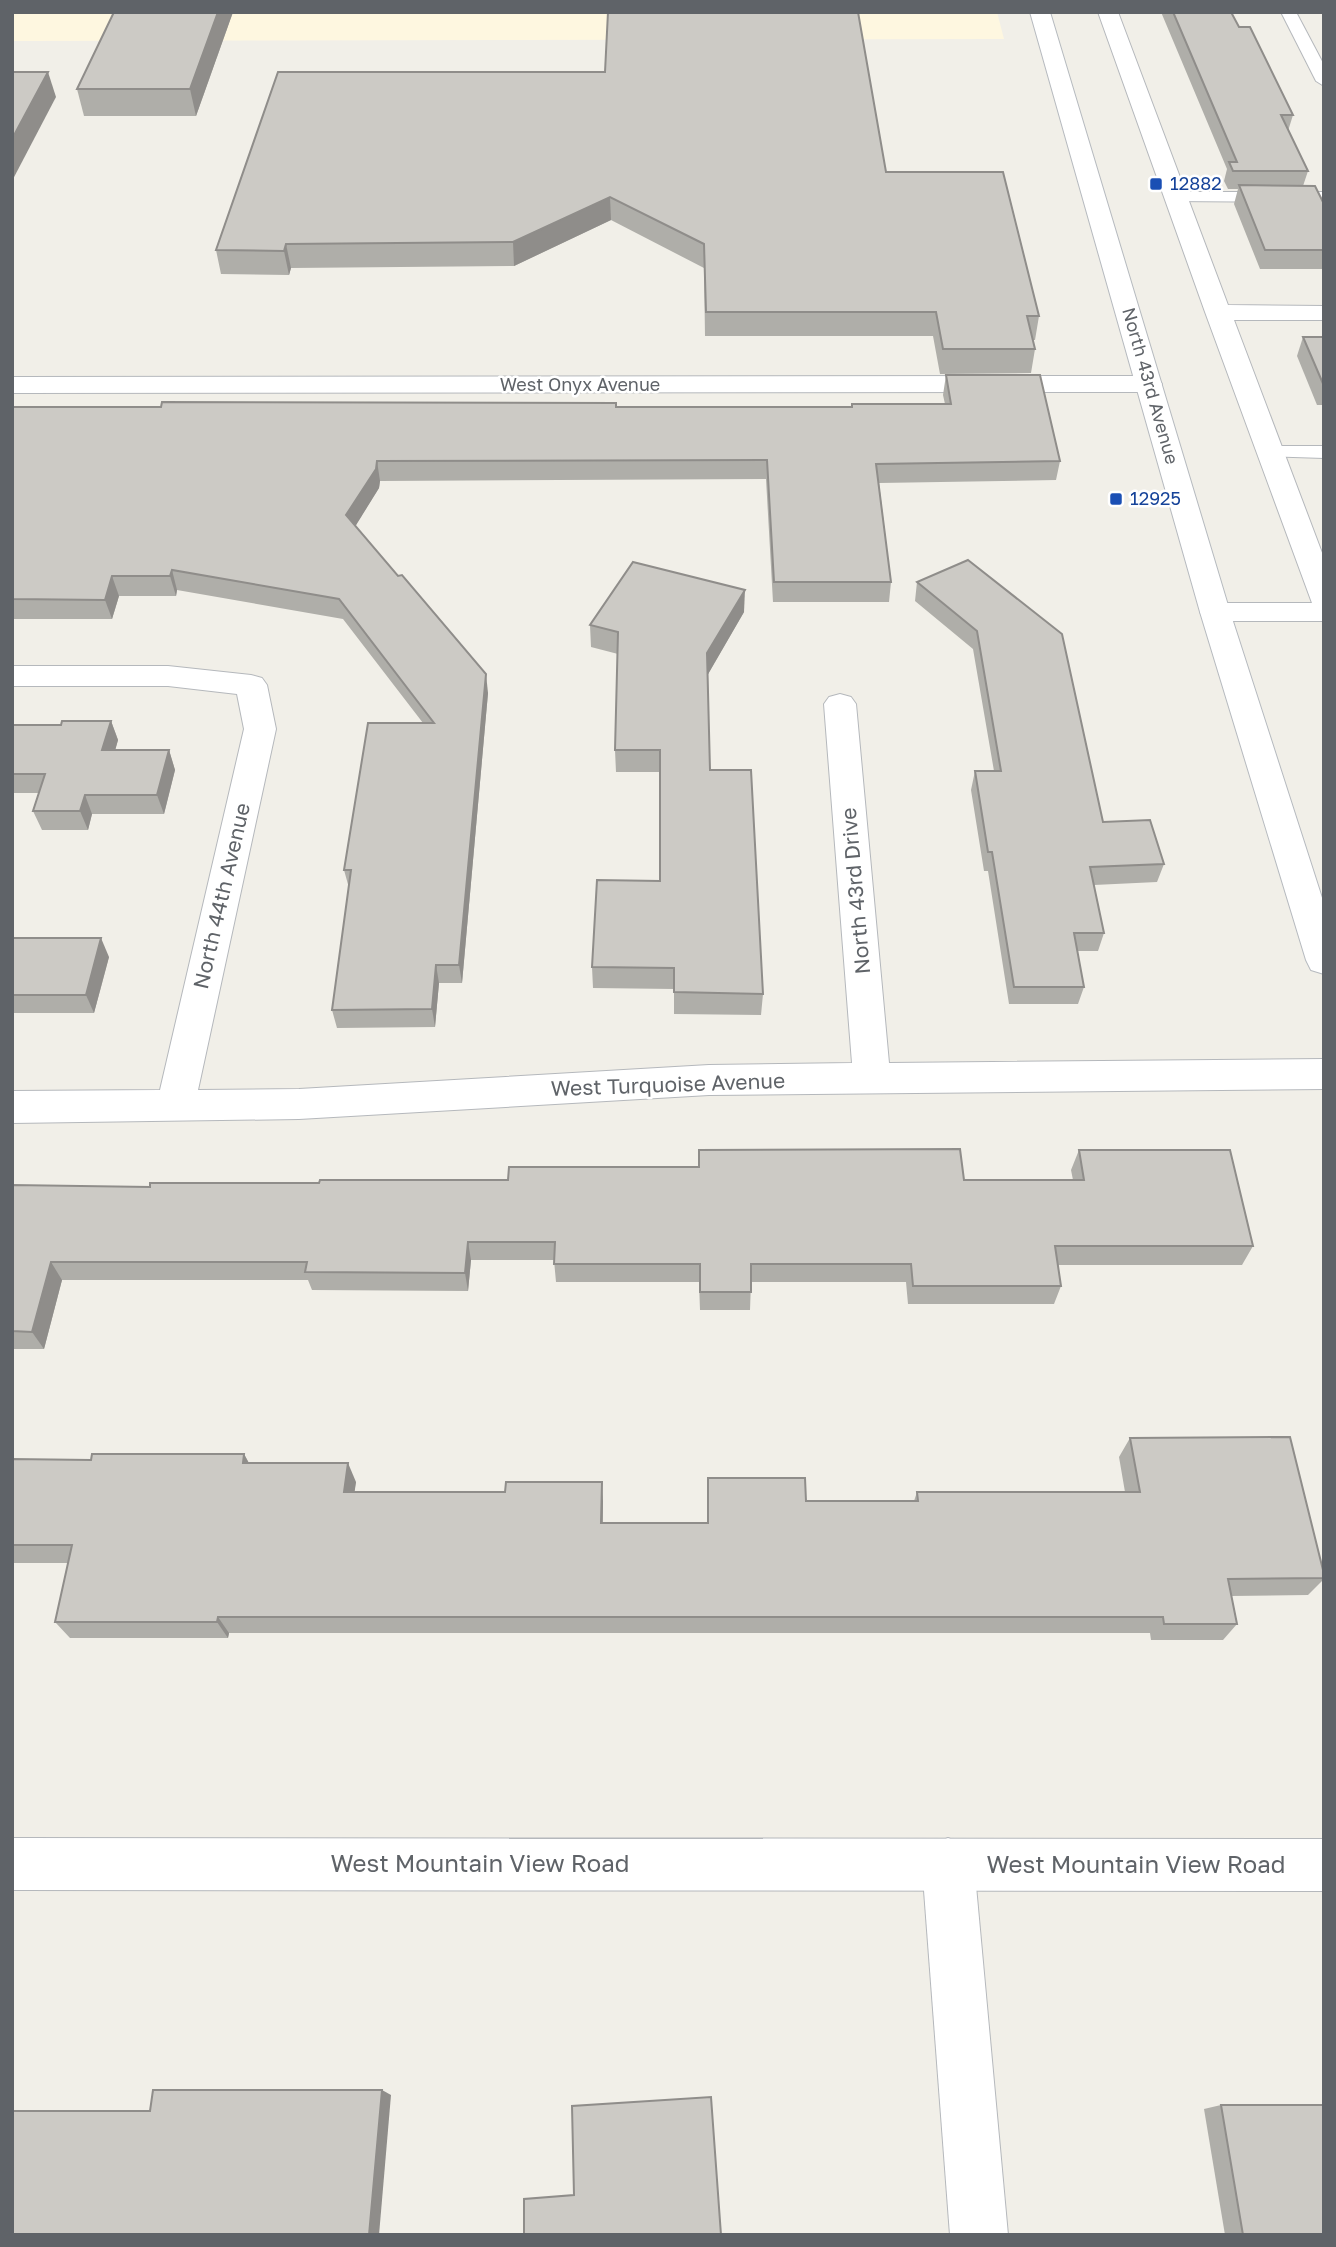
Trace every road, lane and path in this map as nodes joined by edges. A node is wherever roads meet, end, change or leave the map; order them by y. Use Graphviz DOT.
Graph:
graph roads {
  1 [pos="1040,12"];
  2 [pos="1108,12"];
  3 [pos="1288,12"];
  4 [pos="1324,81"];
  5 [pos="1175,197"];
  6 [pos="1324,197"];
  7 [pos="1217,313"];
  8 [pos="1324,313"];
  9 [pos="1149,384"];
  10 [pos="12,385"];
  11 [pos="1268,452"];
  12 [pos="1324,452"];
  13 [pos="1324,598"];
  14 [pos="1215,612"];
  15 [pos="1324,612"];
  16 [pos="12,676"];
  17 [pos="840,704"];
  18 [pos="1324,960"];
  19 [pos="1324,1074"];
  20 [pos="872,1078"];
  21 [pos="12,1107"];
  22 [pos="175,1107"];
  23 [pos="12,1864"];
  24 [pos="948,1864"];
  25 [pos="1324,1865"];
  26 [pos="979,2235"];
  1 -- 9 [label="street, North 43rd Avenue"];
  2 -- 5 [label="street"];
  3 -- 4 [label="lane"];
  5 -- 6 [label="lane"];
  5 -- 7 [label="street"];
  7 -- 8 [label="street"];
  7 -- 11 [label="street"];
  9 -- 10 [label="street, West Onyx Avenue"];
  9 -- 14 [label="street, North 43rd Avenue"];
  11 -- 12 [label="lane"];
  11 -- 13 [label="street"];
  14 -- 15 [label="street"];
  14 -- 18 [label="street, North 43rd Avenue"];
  16 -- 22 [label="street, North 44th Avenue"];
  17 -- 20 [label="street, North 43rd Drive"];
  19 -- 20 [label="street, West Turquoise Avenue"];
  20 -- 22 [label="street, West Turquoise Avenue"];
  21 -- 22 [label="street, West Turquoise Avenue"];
  23 -- 24 [label="street, West Mountain View Road"];
  24 -- 25 [label="street, West Mountain View Road"];
  24 -- 26 [label="street"];
}
